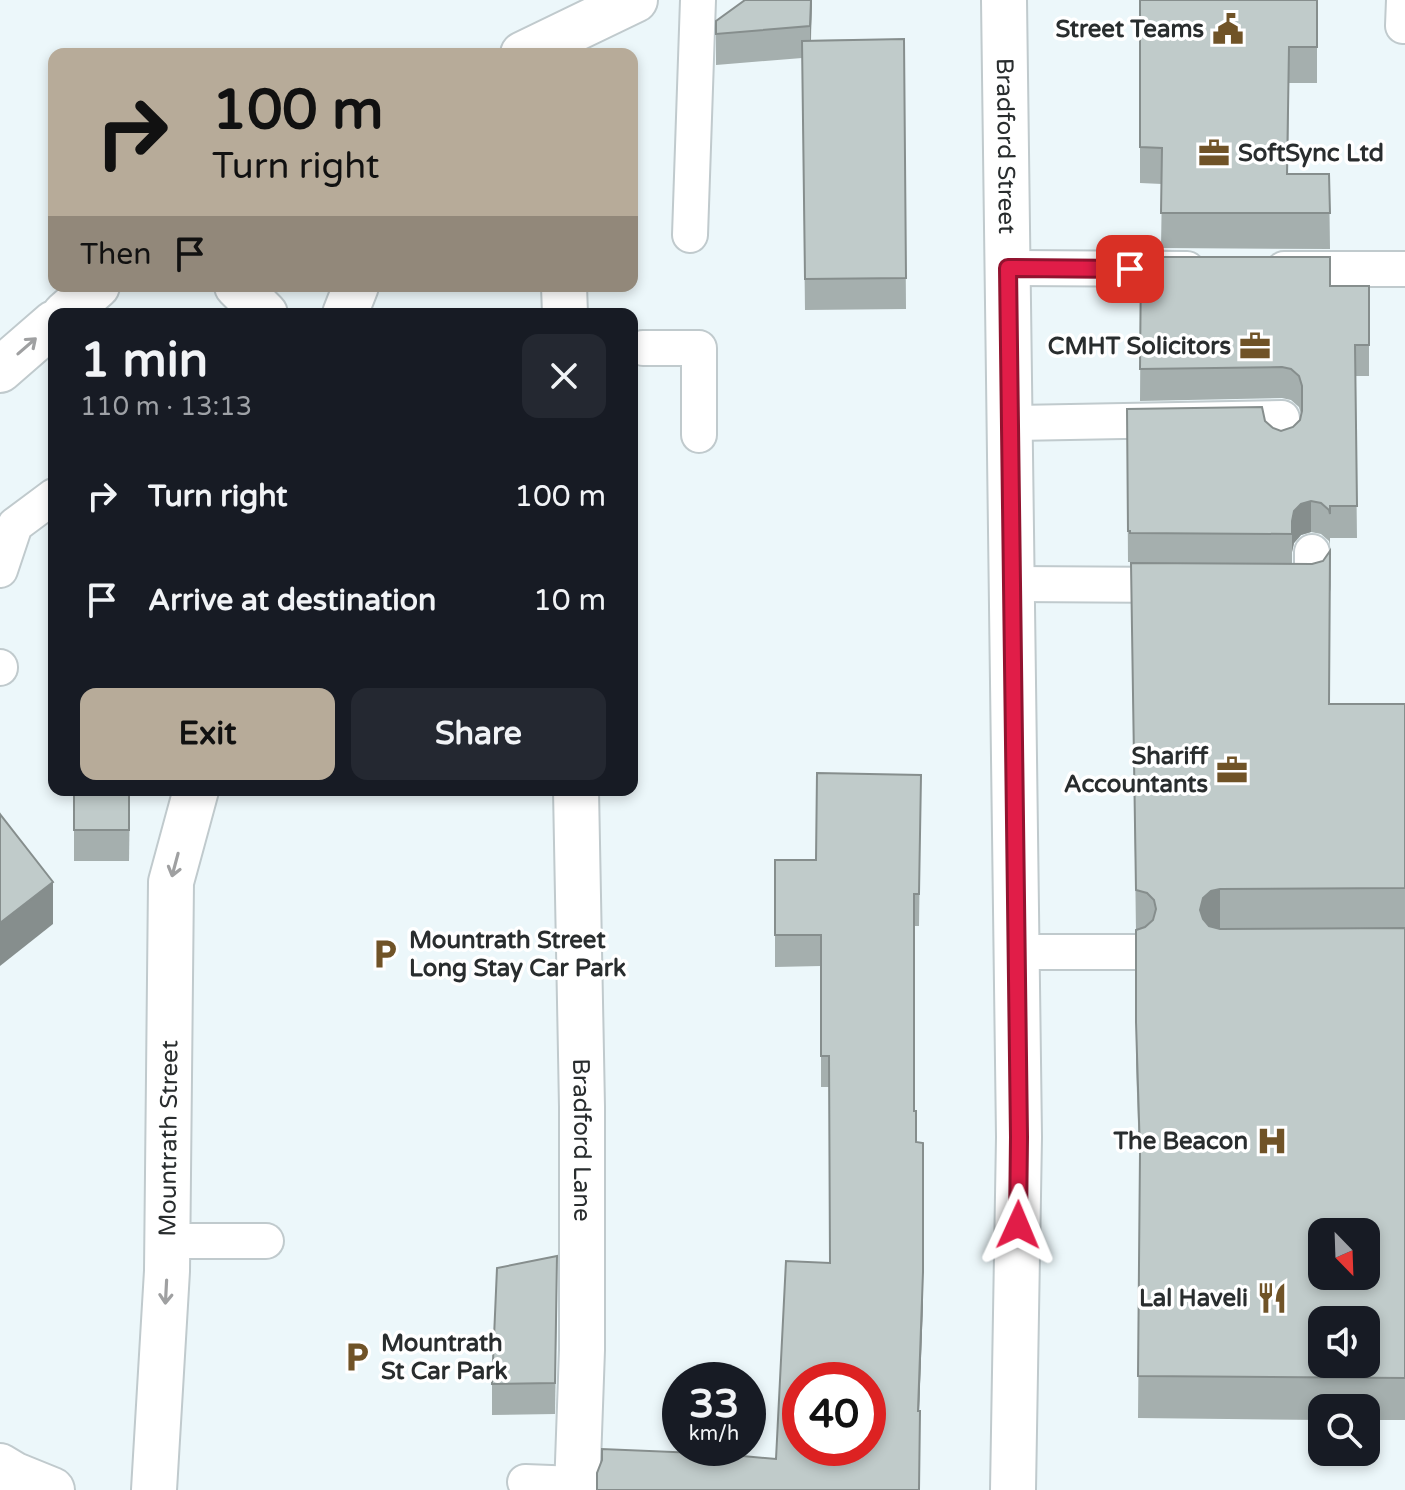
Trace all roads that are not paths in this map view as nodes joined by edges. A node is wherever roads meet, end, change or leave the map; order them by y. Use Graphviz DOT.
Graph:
graph roads {
  1 [pos="635,0"];
  2 [pos="698,0"];
  3 [pos="1004,0"];
  4 [pos="570,43"];
  5 [pos="549,48"];
  6 [pos="690,235"];
  7 [pos="1008,268"];
  8 [pos="1405,269"];
  9 [pos="90,292"];
  10 [pos="243,292"];
  11 [pos="72,308"];
  12 [pos="259,308"];
  13 [pos="48,328"];
  14 [pos="643,348"];
  15 [pos="0,370"];
  16 [pos="1010,423"];
  17 [pos="699,435"];
  18 [pos="1282,442"];
  19 [pos="48,500"];
  20 [pos="1312,552"];
  21 [pos="0,570"];
  22 [pos="1012,584"];
  23 [pos="1202,585"];
  24 [pos="1265,586"];
  25 [pos="194,796"];
  26 [pos="576,796"];
  27 [pos="1017,952"];
  28 [pos="1136,952"];
  29 [pos="168,1241"];
  30 [pos="266,1241"];
  31 [pos="0,1466"];
  32 [pos="525,1482"];
  33 [pos="577,1487"];
  34 [pos="52,1490"];
  35 [pos="154,1490"];
  36 [pos="1013,1490"];
  1 -- 4 [label="street"];
  2 -- 6 [label="lane"];
  3 -- 7 [label="street, Bradford Street"];
  4 -- 5 [label="street"];
  7 -- 8 [label="lane"];
  7 -- 16 [label="street, Bradford Street"];
  9 -- 11 [label="street"];
  10 -- 12 [label="street"];
  15 -- 13 [label="street, one-way"];
  14 -- 17 [label="lane"];
  16 -- 18 [label="lane"];
  16 -- 22 [label="street, Bradford Street"];
  19 -- 21 [label="lane"];
  20 -- 24 [label="lane"];
  22 -- 23 [label="lane"];
  22 -- 27 [label="street, Bradford Street"];
  25 -- 29 [label="street, Mountrath Street, one-way"];
  26 -- 33 [label="street, Bradford Lane"];
  27 -- 28 [label="lane"];
  27 -- 36 [label="street, Bradford Street"];
  29 -- 30 [label="lane"];
  29 -- 35 [label="street, Mountrath Street, one-way"];
  31 -- 34 [label="street"];
  32 -- 33 [label="lane"];
}
